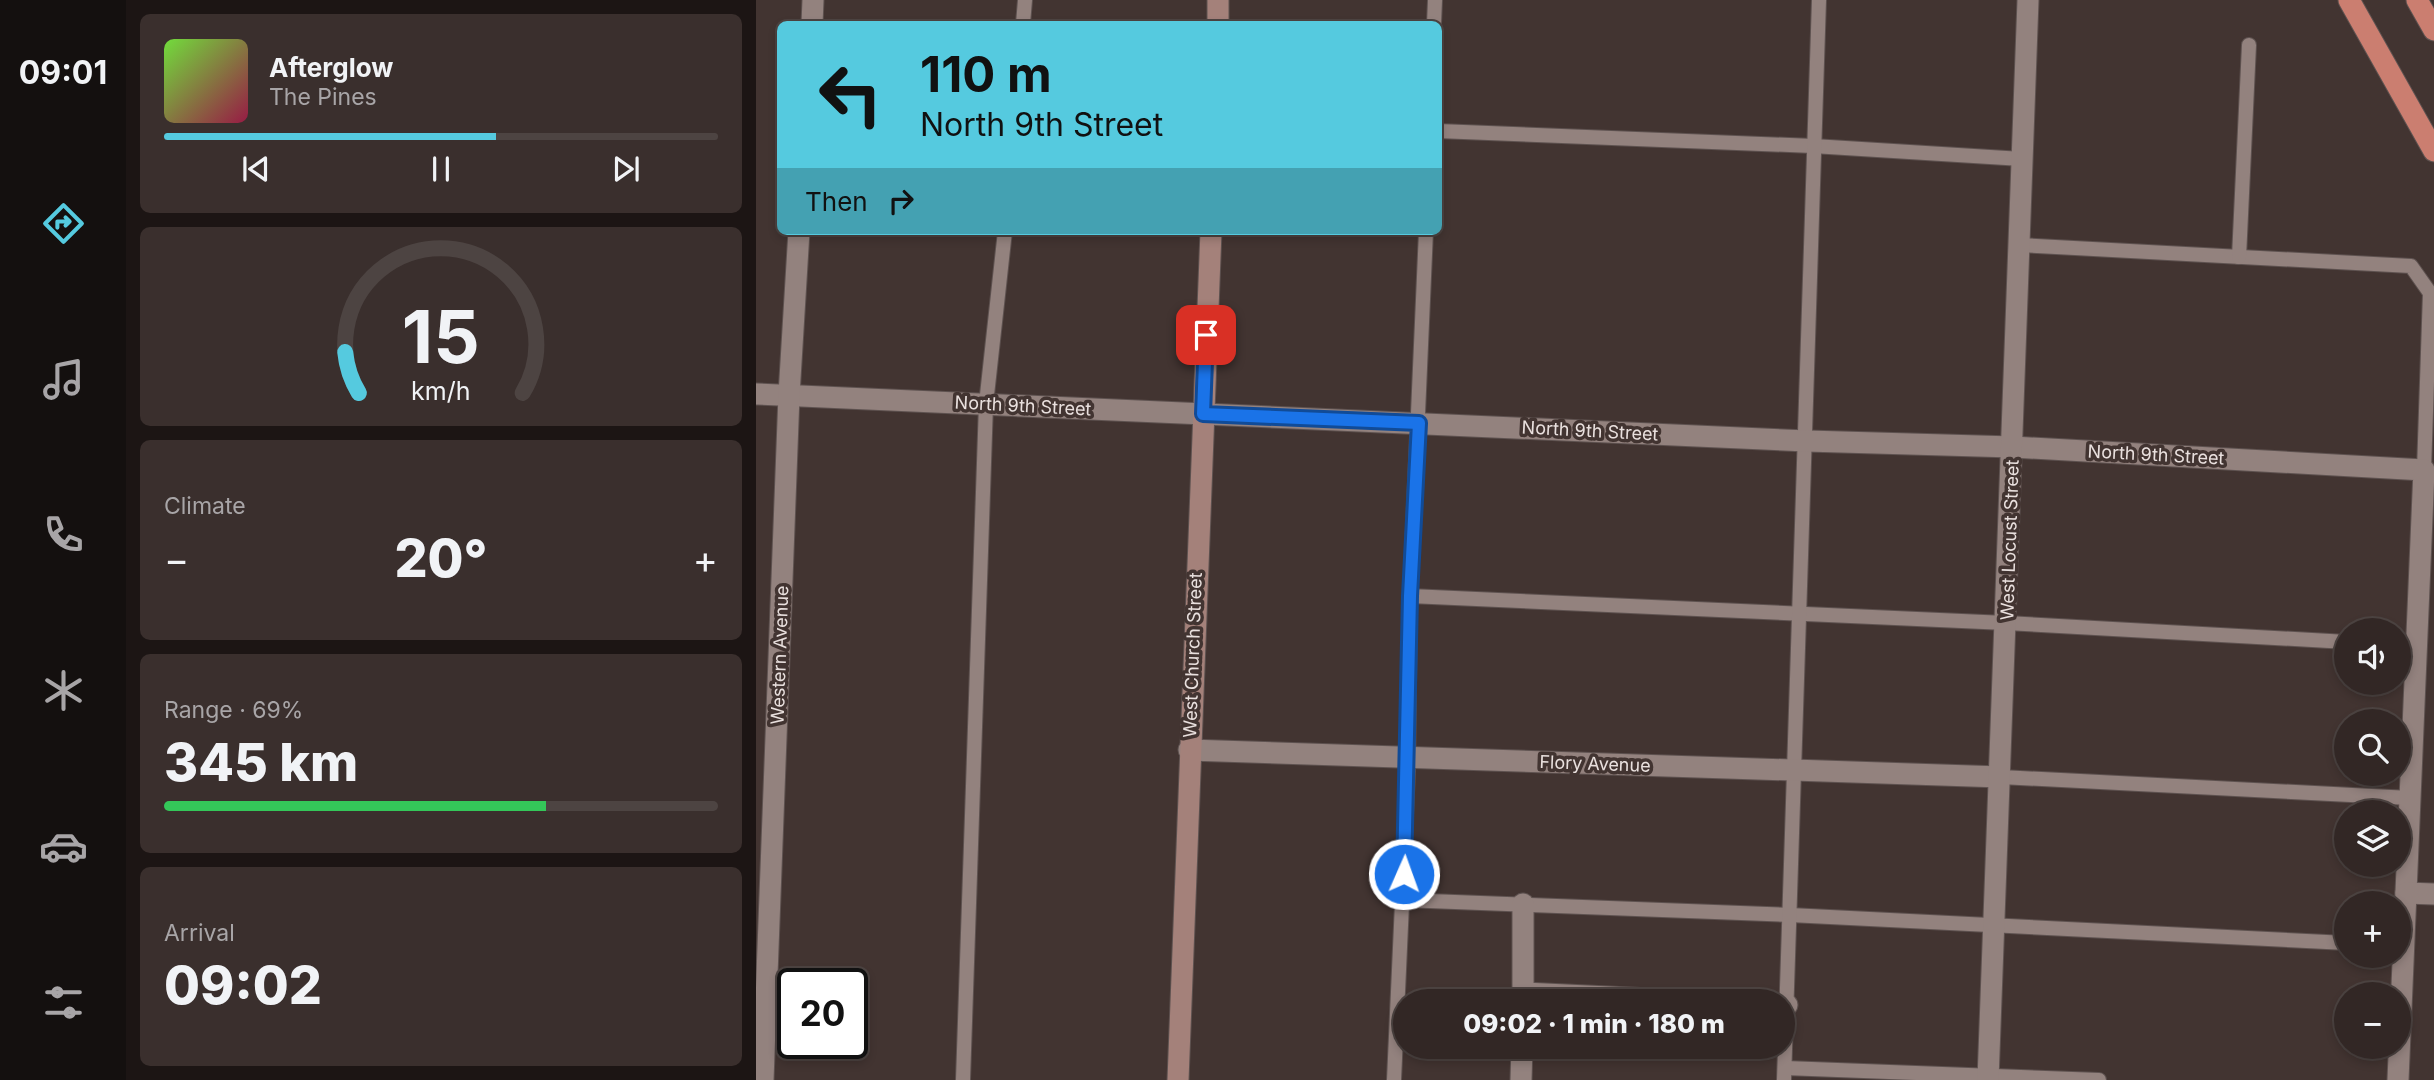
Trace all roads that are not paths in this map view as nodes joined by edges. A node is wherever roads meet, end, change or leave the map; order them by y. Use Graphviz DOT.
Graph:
graph roads {
  1 [pos="813,0"];
  2 [pos="1025,0"];
  3 [pos="1218,0"];
  4 [pos="1435,0"];
  5 [pos="1819,0"];
  6 [pos="2028,0"];
  7 [pos="2349,0"];
  8 [pos="2417,0"];
  9 [pos="811,21"];
  10 [pos="1023,21"];
  11 [pos="1218,21"];
  12 [pos="1434,21"];
  13 [pos="2434,30"];
  14 [pos="2249,45"];
  15 [pos="1442,131"];
  16 [pos="1813,146"];
  17 [pos="2434,151"];
  18 [pos="2022,159"];
  19 [pos="799,235"];
  20 [pos="1005,235"];
  21 [pos="1210,235"];
  22 [pos="1426,235"];
  23 [pos="2020,245"];
  24 [pos="2239,257"];
  25 [pos="756,394"];
  26 [pos="789,395"];
  27 [pos="986,404"];
  28 [pos="1203,414"];
  29 [pos="1419,423"];
  30 [pos="1807,441"];
  31 [pos="2013,447"];
  32 [pos="2424,470"];
  33 [pos="1410,596"];
  34 [pos="1801,614"];
  35 [pos="2411,618"];
  36 [pos="2006,623"];
  37 [pos="2334,641"];
  38 [pos="2409,695"];
  39 [pos="1189,750"];
  40 [pos="1409,756"];
  41 [pos="1796,770"];
  42 [pos="2000,777"];
  43 [pos="2410,798"];
  44 [pos="2406,891"];
  45 [pos="2411,893"];
  46 [pos="2434,894"];
  47 [pos="1404,900"];
  48 [pos="1523,904"];
  49 [pos="1790,915"];
  50 [pos="1994,926"];
  51 [pos="2334,942"];
  52 [pos="2401,968"];
  53 [pos="762,970"];
  54 [pos="1523,989"];
  55 [pos="1786,989"];
  56 [pos="1522,1059"];
  57 [pos="1785,1074"];
  58 [pos="1988,1077"];
  59 [pos="763,1080"];
  60 [pos="963,1080"];
  61 [pos="1178,1080"];
  62 [pos="1394,1080"];
  63 [pos="1521,1080"];
  64 [pos="2099,1080"];
  65 [pos="2398,1080"];
  1 -- 9 [label="street"];
  2 -- 10 [label="lane"];
  3 -- 11 [label="street"];
  4 -- 12 [label="lane"];
  5 -- 16 [label="lane"];
  6 -- 18 [label="street, West Locust Street"];
  7 -- 17 [label="highway"];
  8 -- 13 [label="highway"];
  14 -- 24 [label="lane"];
  15 -- 16 [label="lane"];
  16 -- 18 [label="lane"];
  16 -- 30 [label="lane"];
  18 -- 23 [label="street, West Locust Street"];
  19 -- 26 [label="street, Western Avenue"];
  20 -- 27 [label="lane"];
  21 -- 28 [label="street, West Church Street"];
  22 -- 29 [label="lane"];
  23 -- 24 [label="lane"];
  23 -- 31 [label="street, West Locust Street"];
  24 -- 32 [label="lane"];
  25 -- 26 [label="street, North 9th Street"];
  26 -- 27 [label="street, North 9th Street"];
  26 -- 53 [label="street, Western Avenue"];
  27 -- 28 [label="street, North 9th Street"];
  27 -- 60 [label="lane"];
  28 -- 29 [label="street, North 9th Street"];
  28 -- 39 [label="street, West Church Street"];
  29 -- 30 [label="street, North 9th Street"];
  29 -- 33 [label="lane"];
  30 -- 31 [label="street, North 9th Street"];
  30 -- 34 [label="lane"];
  31 -- 32 [label="street, North 9th Street"];
  31 -- 36 [label="street, West Locust Street"];
  32 -- 35 [label="street"];
  33 -- 34 [label="lane"];
  33 -- 40 [label="lane"];
  34 -- 36 [label="lane"];
  34 -- 41 [label="lane"];
  36 -- 37 [label="lane"];
  36 -- 42 [label="street, West Locust Street"];
  38 -- 43 [label="street"];
  39 -- 40 [label="street, Flory Avenue"];
  39 -- 61 [label="street, West Church Street"];
  40 -- 41 [label="street, Flory Avenue"];
  40 -- 47 [label="lane"];
  41 -- 42 [label="street, Flory Avenue"];
  41 -- 49 [label="lane"];
  42 -- 43 [label="lane"];
  42 -- 50 [label="street, West Locust Street"];
  43 -- 44 [label="street"];
  45 -- 46 [label="street"];
  47 -- 48 [label="lane"];
  47 -- 62 [label="lane"];
  48 -- 49 [label="lane"];
  48 -- 54 [label="street"];
  49 -- 50 [label="lane"];
  49 -- 55 [label="lane"];
  50 -- 51 [label="lane"];
  50 -- 58 [label="street, West Locust Street"];
  52 -- 65 [label="street"];
  53 -- 59 [label="street, Western Avenue"];
  56 -- 63 [label="street"];
  57 -- 58 [label="lane"];
  58 -- 64 [label="lane"];
}
